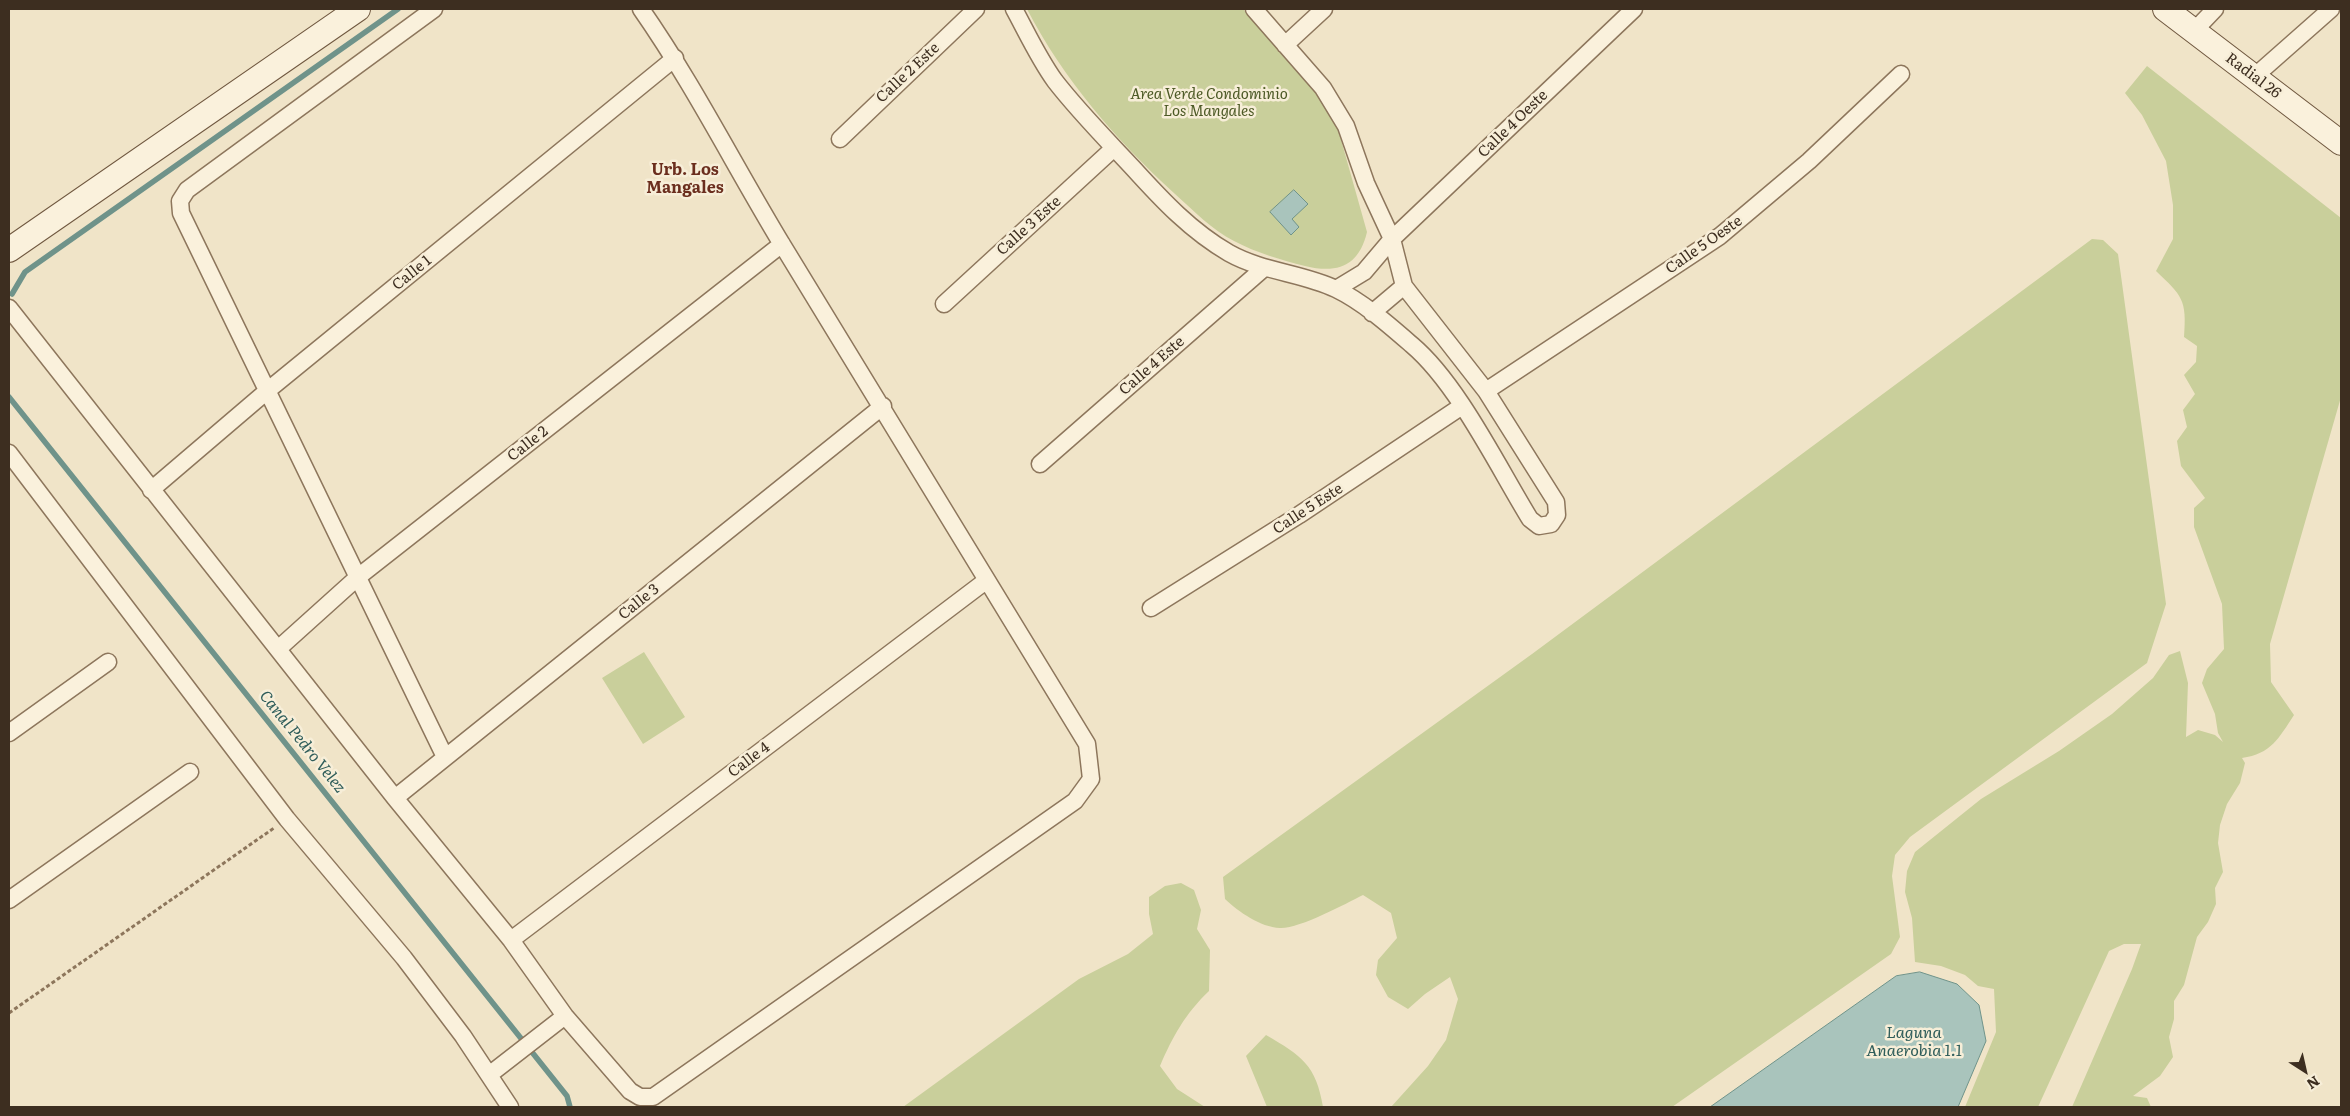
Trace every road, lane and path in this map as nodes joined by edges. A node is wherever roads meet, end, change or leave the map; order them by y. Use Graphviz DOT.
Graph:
graph roads {
  1 [pos="358,9"];
  2 [pos="434,9"];
  3 [pos="641,9"];
  4 [pos="976,9"];
  5 [pos="1014,9"];
  6 [pos="1254,9"];
  7 [pos="1324,9"];
  8 [pos="1634,9"];
  9 [pos="2165,9"];
  10 [pos="2215,9"];
  11 [pos="2330,9"];
  12 [pos="2194,31"];
  13 [pos="1285,45"];
  14 [pos="675,58"];
  15 [pos="1901,74"];
  16 [pos="2254,77"];
  17 [pos="840,139"];
  18 [pos="2341,142"];
  19 [pos="1114,148"];
  20 [pos="1392,239"];
  21 [pos="782,244"];
  22 [pos="9,250"];
  23 [pos="1264,268"];
  24 [pos="1404,286"];
  25 [pos="1336,289"];
  26 [pos="944,304"];
  27 [pos="9,308"];
  28 [pos="1372,313"];
  29 [pos="1486,391"];
  30 [pos="267,392"];
  31 [pos="883,406"];
  32 [pos="1462,406"];
  33 [pos="9,453"];
  34 [pos="1040,464"];
  35 [pos="151,490"];
  36 [pos="358,577"];
  37 [pos="987,580"];
  38 [pos="1151,608"];
  39 [pos="278,649"];
  40 [pos="108,662"];
  41 [pos="9,732"];
  42 [pos="445,757"];
  43 [pos="190,772"];
  44 [pos="395,798"];
  45 [pos="287,819"];
  46 [pos="9,900"];
  47 [pos="511,940"];
  48 [pos="9,1013"];
  49 [pos="565,1016"];
  50 [pos="489,1076"];
  51 [pos="510,1107"];
  1 -- 22 [label="street"];
  2 -- 30 [label="street"];
  3 -- 14 [label="street"];
  4 -- 17 [label="street, Calle 2 Este"];
  5 -- 19 [label="street"];
  6 -- 13 [label="street"];
  7 -- 13 [label="street"];
  8 -- 20 [label="street, Calle 4 Oeste"];
  9 -- 12 [label="street, Radial 26"];
  10 -- 12 [label="street"];
  11 -- 16 [label="street"];
  12 -- 16 [label="street, Radial 26"];
  13 -- 20 [label="street"];
  14 -- 21 [label="street"];
  14 -- 30 [label="street, Calle 1"];
  15 -- 29 [label="street, Calle 5 Oeste"];
  16 -- 18 [label="street, Radial 26"];
  19 -- 23 [label="street"];
  19 -- 26 [label="street, Calle 3 Este"];
  20 -- 24 [label="street"];
  20 -- 25 [label="street, Calle 4 Oeste"];
  21 -- 31 [label="street"];
  21 -- 36 [label="street, Calle 2"];
  23 -- 25 [label="street"];
  23 -- 34 [label="street, Calle 4 Este"];
  24 -- 28 [label="street"];
  24 -- 29 [label="street"];
  25 -- 28 [label="street"];
  27 -- 35 [label="street"];
  28 -- 32 [label="street"];
  29 -- 32 [label="street"];
  30 -- 35 [label="street, Calle 1"];
  30 -- 36 [label="street"];
  31 -- 37 [label="street"];
  31 -- 42 [label="street, Calle 3"];
  32 -- 38 [label="street, Calle 5 Este"];
  33 -- 45 [label="street"];
  35 -- 39 [label="street"];
  36 -- 39 [label="street, Calle 2"];
  36 -- 42 [label="street"];
  37 -- 47 [label="street, Calle 4"];
  37 -- 49 [label="street"];
  39 -- 44 [label="street"];
  40 -- 41 [label="street"];
  42 -- 44 [label="street, Calle 3"];
  43 -- 46 [label="street"];
  44 -- 47 [label="street"];
  45 -- 48 [label="path"];
  45 -- 50 [label="street"];
  47 -- 49 [label="street"];
  49 -- 50 [label="street"];
  50 -- 51 [label="street"];
}
